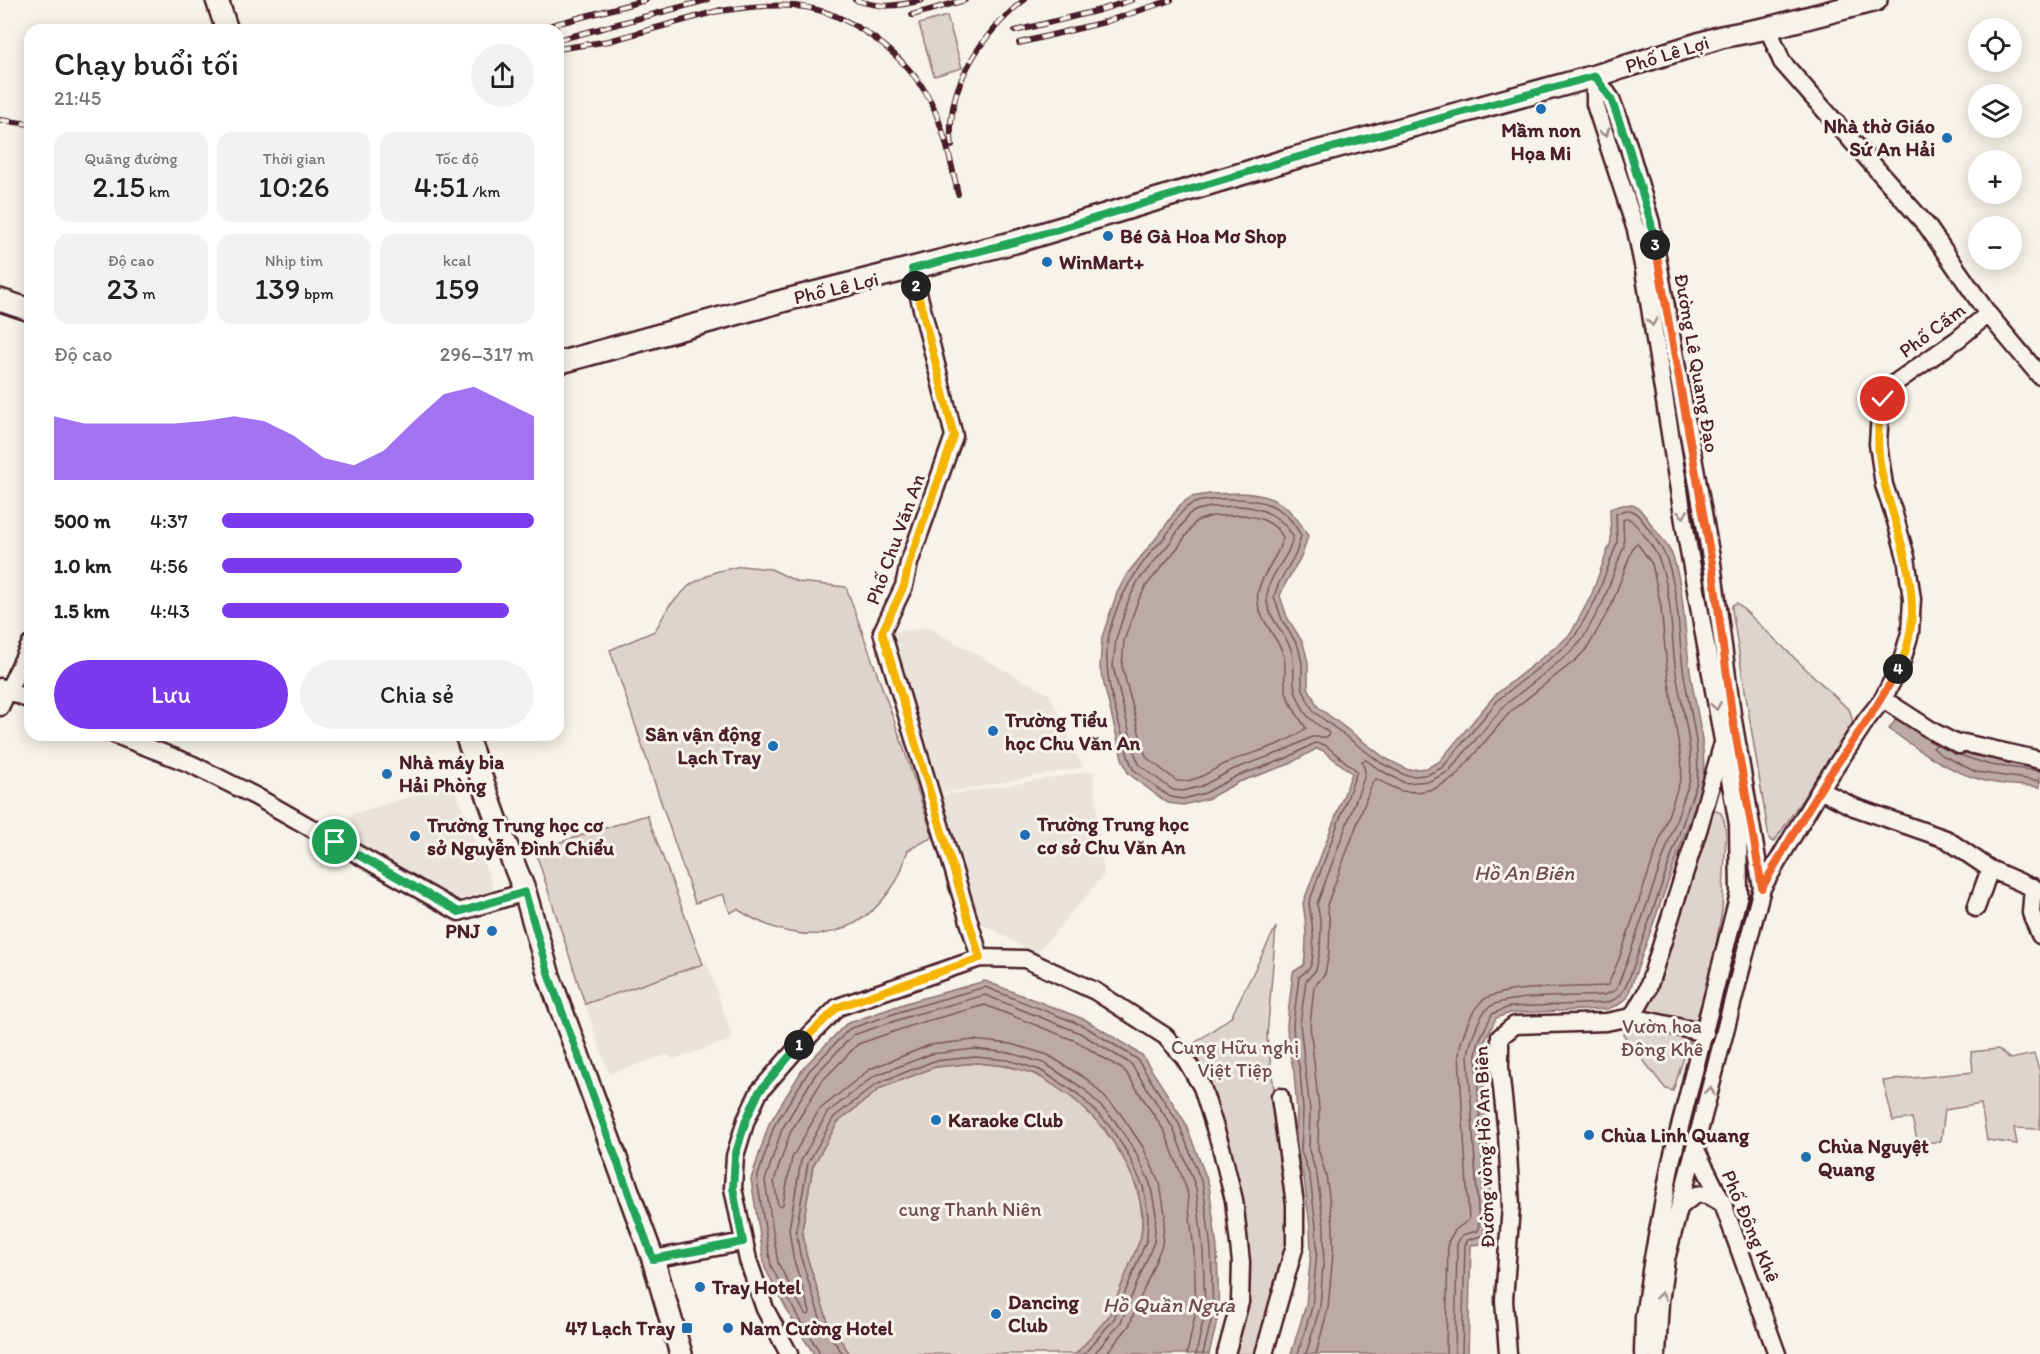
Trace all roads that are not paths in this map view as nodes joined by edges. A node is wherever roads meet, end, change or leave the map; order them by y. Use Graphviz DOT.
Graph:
graph roads {
  1 [pos="217,0"];
  2 [pos="1876,0"];
  3 [pos="225,24"];
  4 [pos="1768,28"];
  5 [pos="1595,76"];
  6 [pos="912,269"];
  7 [pos="0,300"];
  8 [pos="24,308"];
  9 [pos="1988,314"];
  10 [pos="564,361"];
  11 [pos="2040,376"];
  12 [pos="24,655"];
  13 [pos="4,689"];
  14 [pos="24,697"];
  15 [pos="1883,699"];
  16 [pos="0,707"];
  17 [pos="1732,714"];
  18 [pos="132,741"];
  19 [pos="468,741"];
  20 [pos="1723,743"];
  21 [pos="1959,745"];
  22 [pos="2040,760"];
  23 [pos="2040,768"];
  24 [pos="1820,790"];
  25 [pos="1990,869"];
  26 [pos="1762,888"];
  27 [pos="2037,889"];
  28 [pos="525,892"];
  29 [pos="1740,894"];
  30 [pos="1976,908"];
  31 [pos="2040,934"];
  32 [pos="980,958"];
  33 [pos="1632,1017"];
  34 [pos="1705,1034"];
  35 [pos="1280,1097"];
  36 [pos="1676,1141"];
  37 [pos="1695,1148"];
  38 [pos="1723,1204"];
  39 [pos="1679,1208"];
  40 [pos="743,1242"];
  41 [pos="653,1259"];
  42 [pos="681,1354"];
  43 [pos="789,1354"];
  44 [pos="1226,1354"];
  45 [pos="1264,1354"];
  46 [pos="1508,1354"];
  47 [pos="1643,1354"];
  48 [pos="1657,1354"];
  49 [pos="1777,1354"];
  1 -- 3 [label="main road"];
  2 -- 4 [label="main road, Phố Lê Lợi"];
  4 -- 5 [label="main road, Phố Lê Lợi"];
  4 -- 9 [label="street, Phố Cấm"];
  5 -- 6 [label="main road, Phố Lê Lợi"];
  5 -- 17 [label="street, Đường Lê Quang Đạo"];
  5 -- 20 [label="street, Đường Lê Quang Đạo, one-way"];
  6 -- 10 [label="main road, Phố Lê Lợi"];
  6 -- 32 [label="street, Phố Chu Văn An"];
  7 -- 8 [label="main road"];
  9 -- 11 [label="street"];
  9 -- 15 [label="street, Phố Cấm"];
  12 -- 13 [label="street"];
  13 -- 14 [label="street"];
  13 -- 16 [label="street"];
  15 -- 21 [label="street"];
  15 -- 24 [label="street, Phố Cấm"];
  17 -- 20 [label="street"];
  17 -- 26 [label="street, Đường Lê Quang Đạo"];
  18 -- 28 [label="street"];
  19 -- 28 [label="main road"];
  20 -- 29 [label="street, Đường Lê Quang Đạo"];
  20 -- 33 [label="street"];
  21 -- 22 [label="street"];
  21 -- 23 [label="street"];
  24 -- 25 [label="street"];
  24 -- 26 [label="street"];
  25 -- 27 [label="street"];
  25 -- 30 [label="street"];
  26 -- 29 [label="street"];
  37 -- 26 [label="street, one-way"];
  27 -- 31 [label="street"];
  28 -- 41 [label="main road"];
  29 -- 34 [label="street, Đường Lê Quang Đạo"];
  32 -- 40 [label="street"];
  32 -- 44 [label="street"];
  33 -- 34 [label="street, Đường vòng Hồ An Biên"];
  33 -- 46 [label="street, Đường vòng Hồ An Biên"];
  34 -- 36 [label="street, Đường Lê Quang Đạo"];
  35 -- 45 [label="street"];
  36 -- 37 [label="street"];
  36 -- 47 [label="street, Đường Lê Quang Đạo"];
  37 -- 38 [label="street, Phố Đông Khê"];
  37 -- 39 [label="street"];
  38 -- 39 [label="street"];
  38 -- 49 [label="street, Phố Đông Khê"];
  48 -- 39 [label="street, one-way"];
  40 -- 41 [label="street"];
  40 -- 43 [label="street"];
  41 -- 42 [label="main road"];
}
